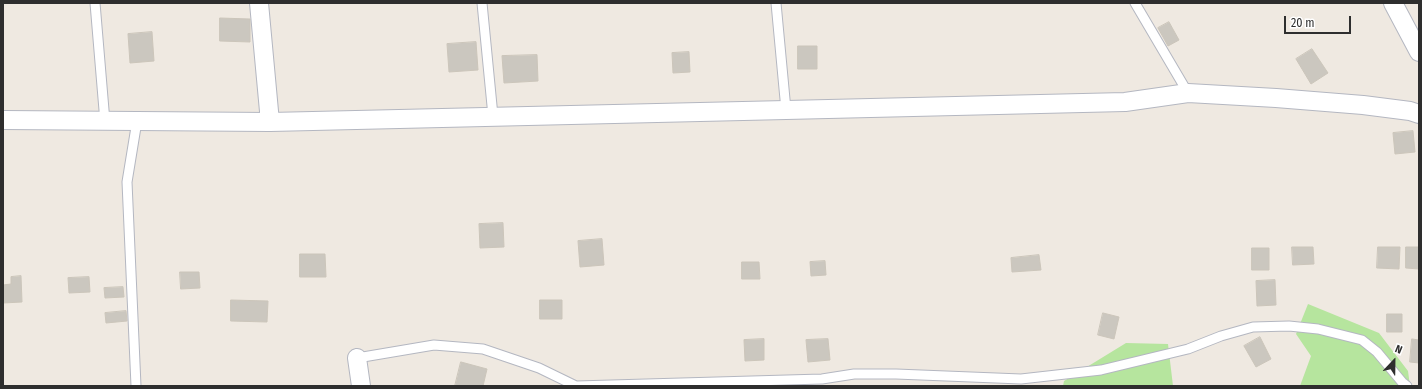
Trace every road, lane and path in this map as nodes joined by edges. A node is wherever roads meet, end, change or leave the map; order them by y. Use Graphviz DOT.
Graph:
graph roads {
  1 [pos="95,3"];
  2 [pos="259,3"];
  3 [pos="482,3"];
  4 [pos="776,3"];
  5 [pos="1135,3"];
  6 [pos="1393,3"];
  7 [pos="1419,52"];
  8 [pos="1188,92"];
  9 [pos="786,110"];
  10 [pos="1419,114"];
  11 [pos="493,116"];
  12 [pos="3,120"];
  13 [pos="137,121"];
  14 [pos="105,122"];
  15 [pos="270,122"];
  16 [pos="357,358"];
  17 [pos="136,386"];
  18 [pos="361,386"];
  19 [pos="1407,386"];
  1 -- 14 [label="lane"];
  2 -- 15 [label="street"];
  3 -- 11 [label="lane"];
  4 -- 9 [label="lane"];
  5 -- 8 [label="lane"];
  6 -- 7 [label="street"];
  8 -- 9 [label="street"];
  8 -- 10 [label="street"];
  9 -- 11 [label="street"];
  11 -- 15 [label="street"];
  12 -- 14 [label="street"];
  13 -- 14 [label="street"];
  13 -- 15 [label="street"];
  13 -- 17 [label="lane"];
  16 -- 18 [label="street"];
  16 -- 19 [label="lane"];
}
